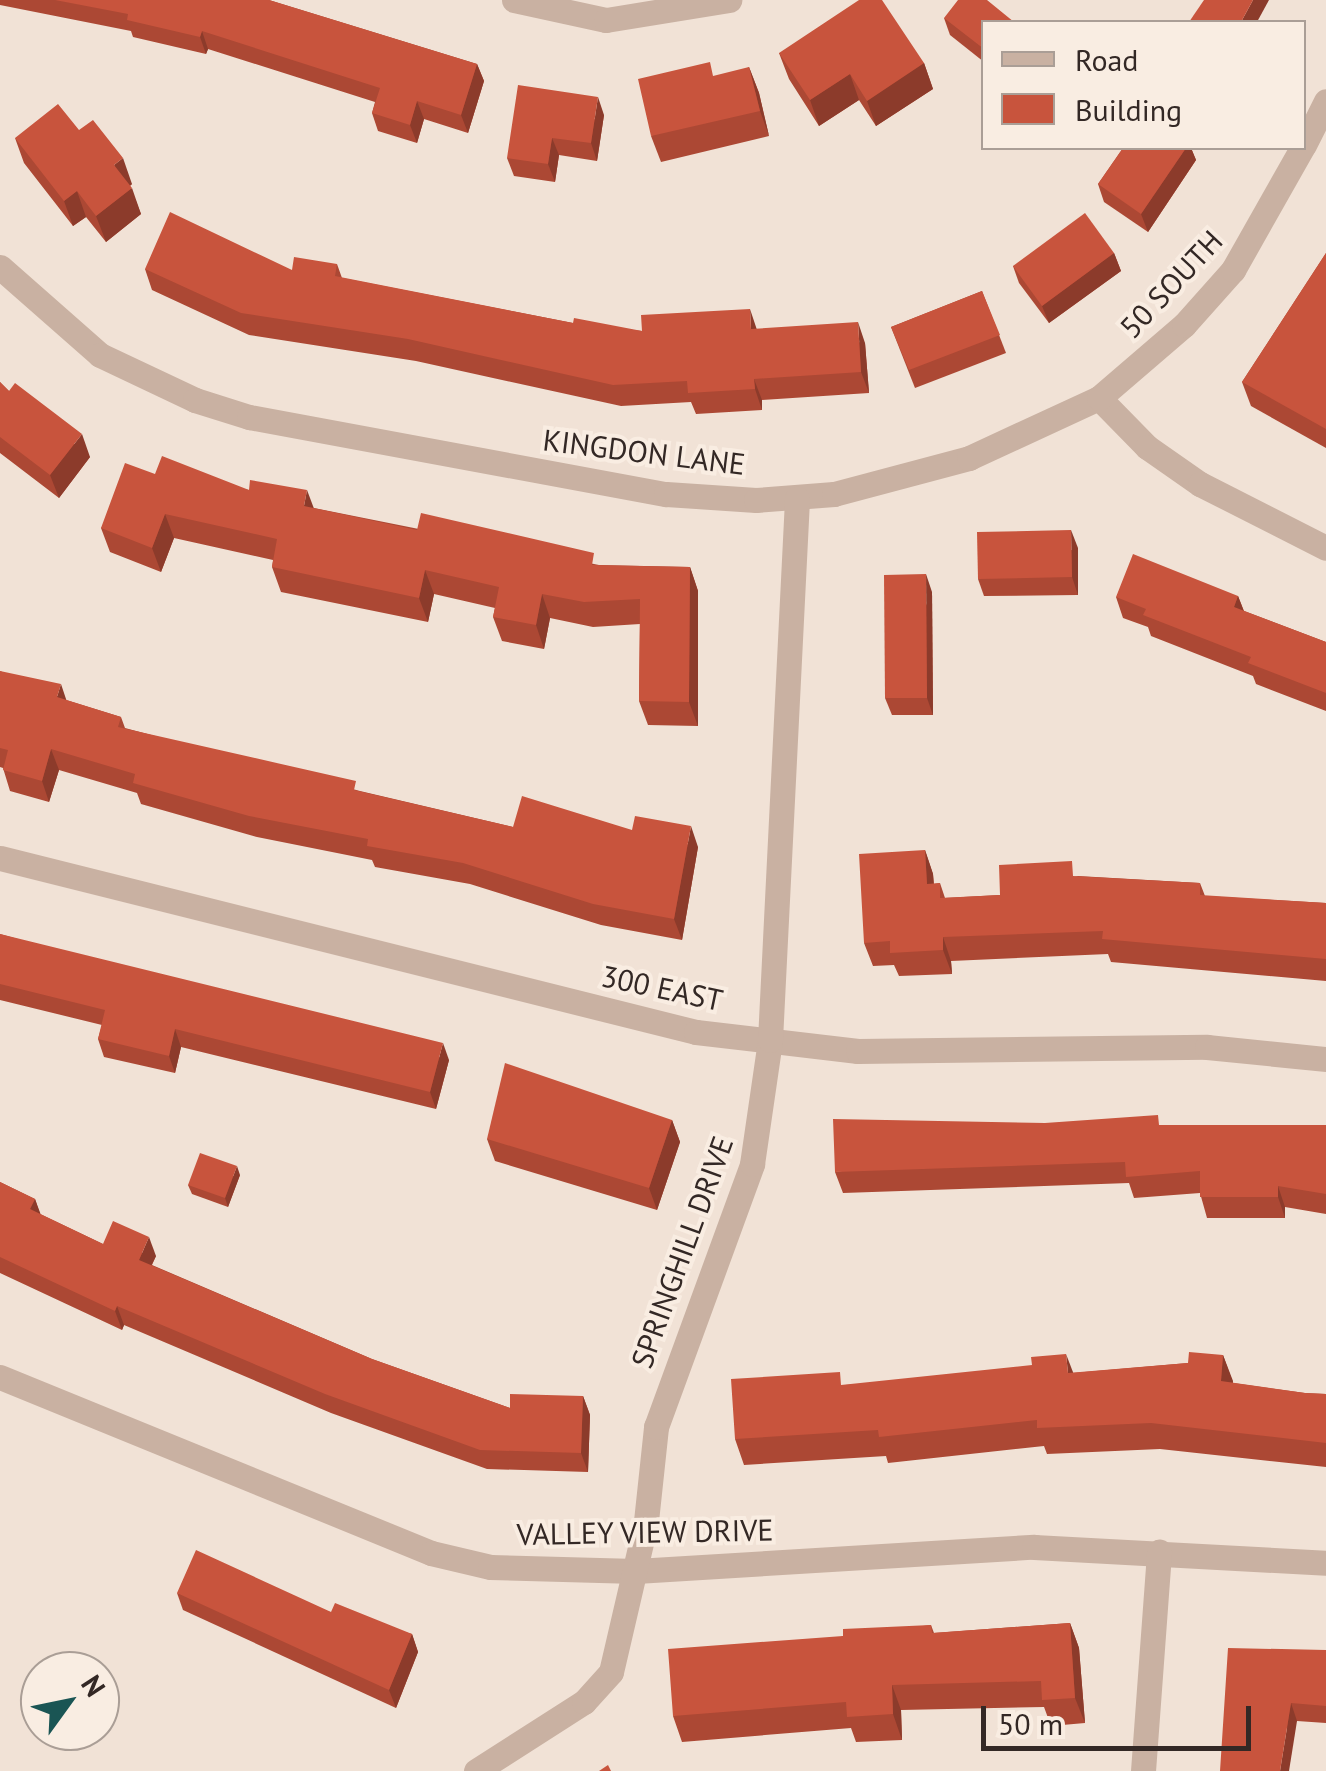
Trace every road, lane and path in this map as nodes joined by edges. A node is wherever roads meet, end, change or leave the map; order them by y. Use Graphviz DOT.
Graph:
graph roads {
  1 [pos="514,0"];
  2 [pos="729,0"];
  3 [pos="1326,102"];
  4 [pos="1306,140"];
  5 [pos="1301,150"];
  6 [pos="0,267"];
  7 [pos="1099,398"];
  8 [pos="797,500"];
  9 [pos="1326,548"];
  10 [pos="0,858"];
  11 [pos="770,1040"];
  12 [pos="1326,1058"];
  13 [pos="0,1377"];
  14 [pos="1159,1552"];
  15 [pos="1326,1563"];
  16 [pos="636,1571"];
  17 [pos="476,1771"];
  18 [pos="1143,1771"];
  1 -- 2 [label="street"];
  3 -- 4 [label="street, 50 SOUTH"];
  5 -- 7 [label="street, 50 SOUTH"];
  6 -- 8 [label="street, KINGDON LANE"];
  7 -- 8 [label="street, KINGDON LANE"];
  7 -- 9 [label="street"];
  8 -- 11 [label="street, SPRINGHILL DRIVE"];
  10 -- 11 [label="street, 300 EAST"];
  11 -- 12 [label="street, 300 EAST"];
  11 -- 16 [label="street, SPRINGHILL DRIVE"];
  13 -- 16 [label="street, VALLEY VIEW DRIVE"];
  14 -- 15 [label="street, VALLEY VIEW DRIVE"];
  14 -- 16 [label="street, VALLEY VIEW DRIVE"];
  14 -- 18 [label="street"];
  16 -- 17 [label="street, SPRINGHILL DRIVE"];
}
